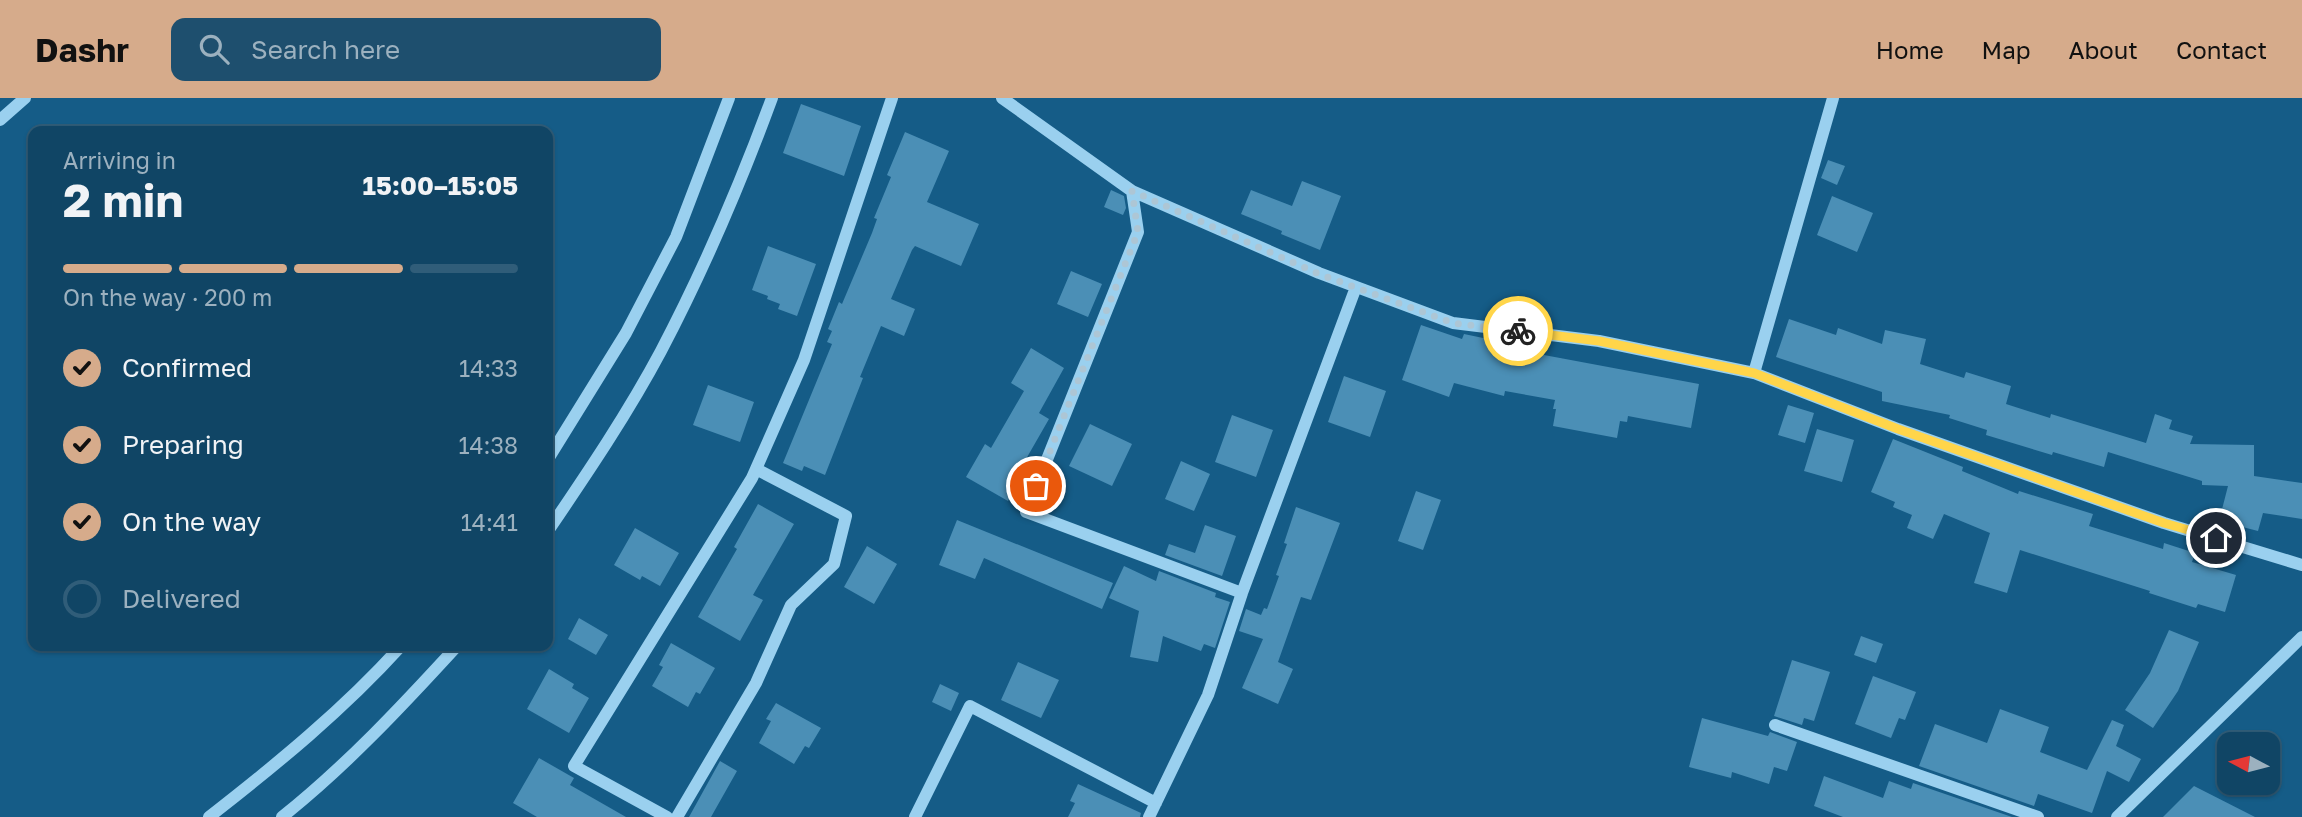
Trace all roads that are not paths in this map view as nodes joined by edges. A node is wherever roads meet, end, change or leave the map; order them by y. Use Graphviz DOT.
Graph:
graph roads {
  1 [pos="24,98"];
  2 [pos="729,98"];
  3 [pos="772,98"];
  4 [pos="892,98"];
  5 [pos="1002,98"];
  6 [pos="1833,98"];
  7 [pos="0,120"];
  8 [pos="1132,191"];
  9 [pos="1356,287"];
  10 [pos="1754,373"];
  11 [pos="553,451"];
  12 [pos="756,469"];
  13 [pos="553,524"];
  14 [pos="2302,565"];
  15 [pos="1242,593"];
  16 [pos="2302,637"];
  17 [pos="396,651"];
  18 [pos="452,651"];
  19 [pos="1775,725"];
  20 [pos="1156,803"];
  21 [pos="209,817"];
  22 [pos="282,817"];
  23 [pos="667,817"];
  24 [pos="677,817"];
  25 [pos="915,817"];
  26 [pos="1149,817"];
  27 [pos="2038,817"];
  28 [pos="2117,817"];
  1 -- 7 [label="street"];
  2 -- 11 [label="street"];
  3 -- 13 [label="street"];
  4 -- 12 [label="street"];
  5 -- 8 [label="street"];
  6 -- 10 [label="street"];
  8 -- 9 [label="street"];
  8 -- 15 [label="street"];
  9 -- 10 [label="street"];
  9 -- 15 [label="street"];
  10 -- 14 [label="street"];
  12 -- 23 [label="street"];
  12 -- 24 [label="street"];
  15 -- 20 [label="street"];
  16 -- 28 [label="street"];
  17 -- 21 [label="street"];
  18 -- 22 [label="street"];
  19 -- 27 [label="street"];
  20 -- 25 [label="street"];
  20 -- 26 [label="street"];
}
